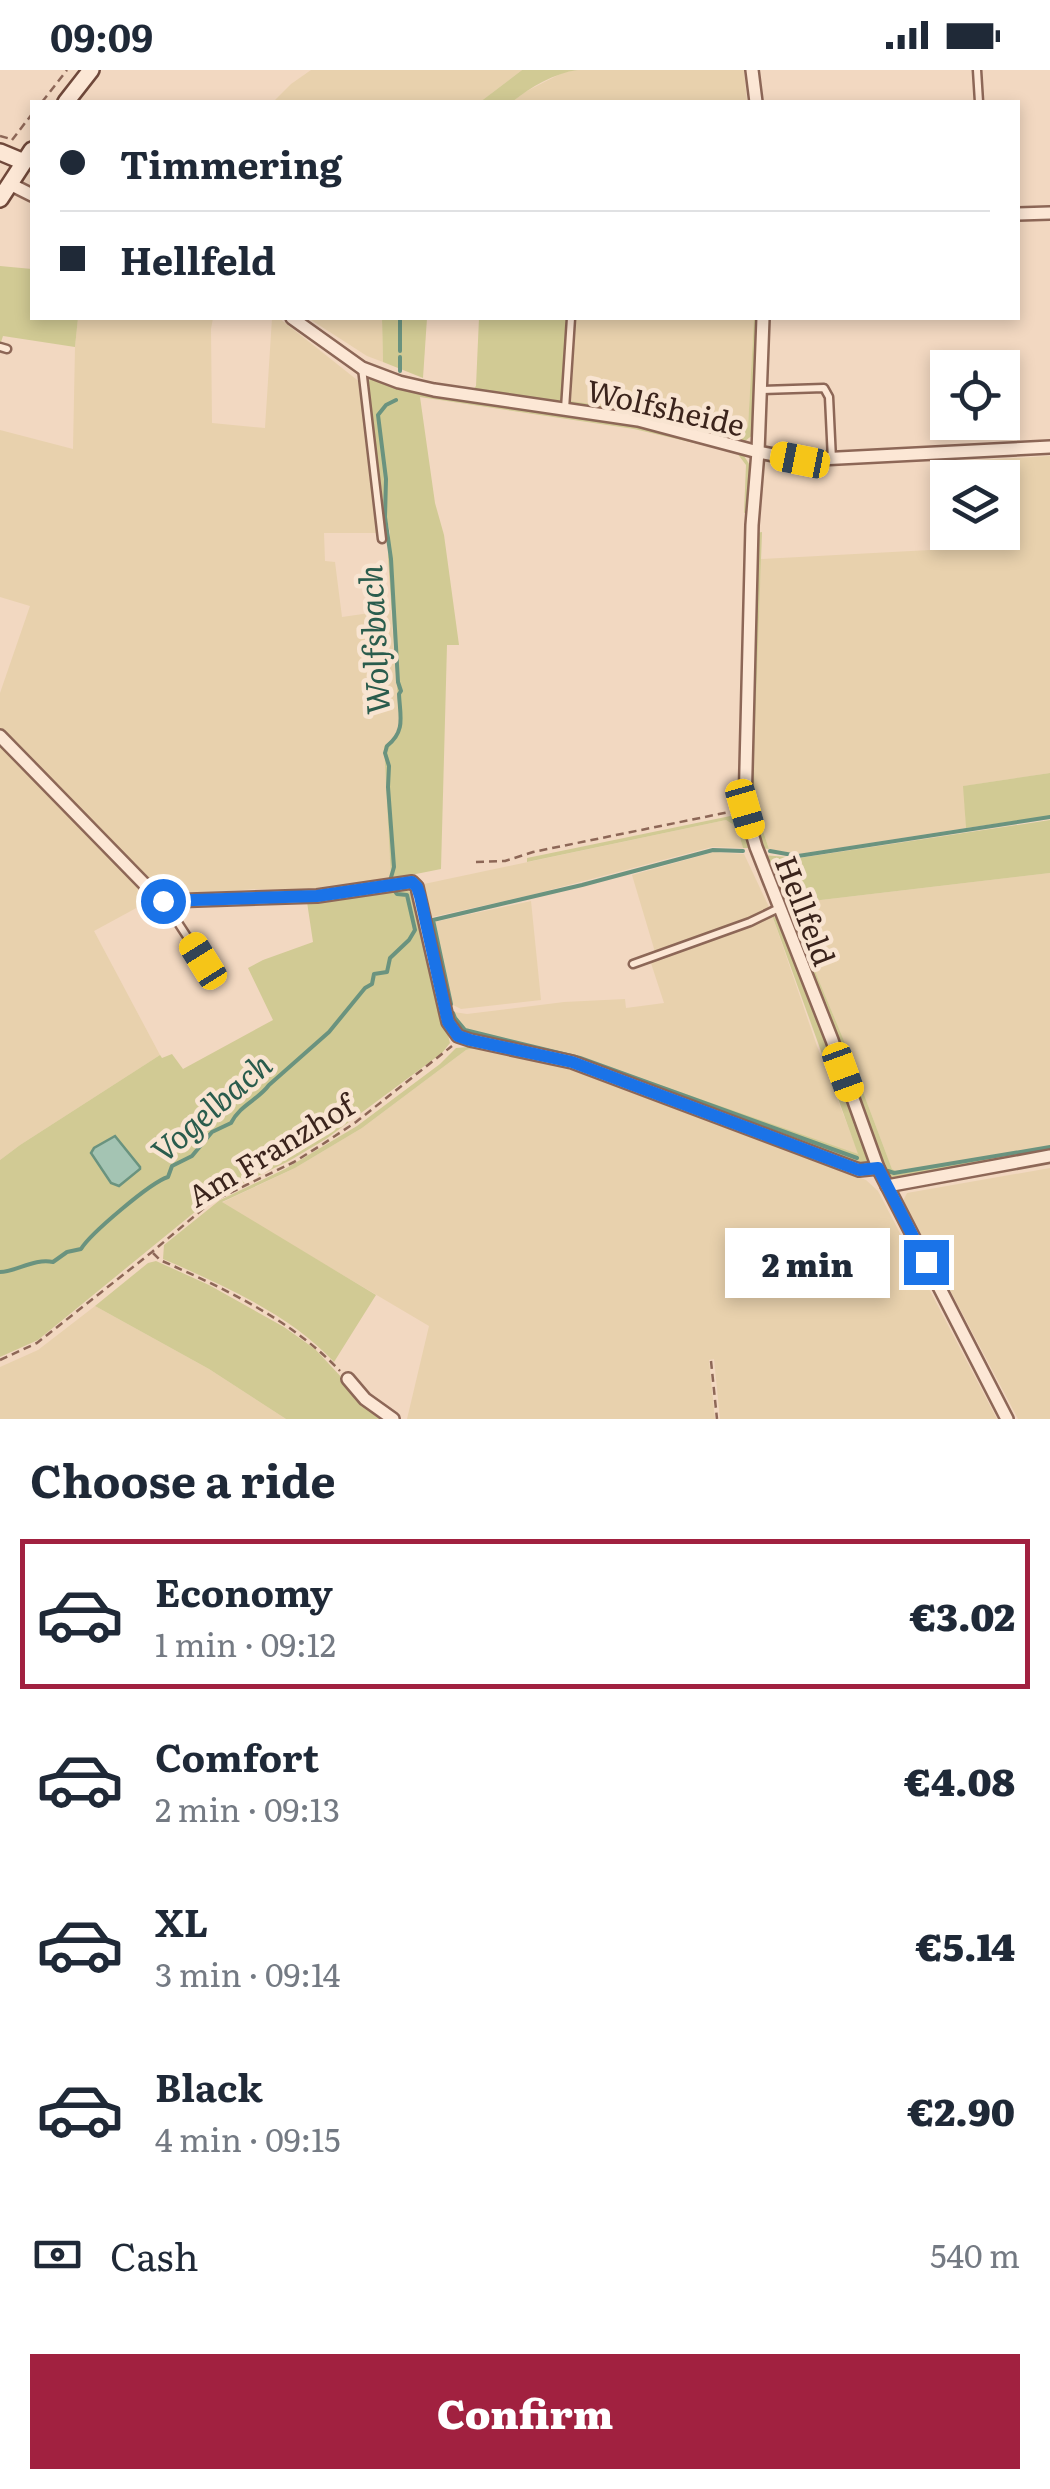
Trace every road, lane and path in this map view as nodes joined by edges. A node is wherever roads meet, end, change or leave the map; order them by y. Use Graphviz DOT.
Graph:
graph roads {
  1 [pos="68,70"];
  2 [pos="91,70"];
  3 [pos="752,70"];
  4 [pos="977,70"];
  5 [pos="44,100"];
  6 [pos="68,100"];
  7 [pos="756,100"];
  8 [pos="979,100"];
  9 [pos="30,116"];
  10 [pos="4,145"];
  11 [pos="30,161"];
  12 [pos="5,180"];
  13 [pos="30,194"];
  14 [pos="0,199"];
  15 [pos="1050,212"];
  16 [pos="1020,214"];
  17 [pos="295,320"];
  18 [pos="570,320"];
  19 [pos="763,320"];
  20 [pos="362,368"];
  21 [pos="760,390"];
  22 [pos="566,409"];
  23 [pos="1050,447"];
  24 [pos="758,452"];
  25 [pos="832,460"];
  26 [pos="382,539"];
  27 [pos="0,736"];
  28 [pos="745,809"];
  29 [pos="476,862"];
  30 [pos="168,901"];
  31 [pos="779,908"];
  32 [pos="203,961"];
  33 [pos="633,964"];
  34 [pos="458,1036"];
  35 [pos="1050,1156"];
  36 [pos="878,1168"];
  37 [pos="887,1186"];
  38 [pos="152,1252"];
  39 [pos="0,1360"];
  40 [pos="712,1361"];
  41 [pos="348,1379"];
  42 [pos="393,1419"];
  43 [pos="717,1419"];
  44 [pos="1007,1419"];
  1 -- 5 [label="path"];
  2 -- 6 [label="main road"];
  3 -- 7 [label="street"];
  4 -- 8 [label="lane"];
  9 -- 10 [label="path"];
  10 -- 11 [label="main road"];
  11 -- 12 [label="main road"];
  12 -- 13 [label="street"];
  12 -- 14 [label="main road"];
  15 -- 16 [label="street"];
  17 -- 20 [label="street, Wolfsheide"];
  18 -- 22 [label="lane"];
  19 -- 21 [label="street, Hellfeld"];
  20 -- 22 [label="street, Wolfsheide"];
  20 -- 26 [label="lane"];
  21 -- 24 [label="street, Hellfeld"];
  21 -- 25 [label="lane"];
  22 -- 24 [label="street, Wolfsheide"];
  23 -- 25 [label="street, Wolfsheide"];
  24 -- 25 [label="street, Wolfsheide"];
  24 -- 28 [label="street, Hellfeld"];
  27 -- 30 [label="street"];
  28 -- 29 [label="path"];
  28 -- 31 [label="street, Hellfeld"];
  30 -- 32 [label="lane"];
  30 -- 34 [label="street"];
  31 -- 33 [label="lane"];
  31 -- 36 [label="street, Hellfeld"];
  34 -- 36 [label="street"];
  34 -- 38 [label="path, Am Franzhof"];
  35 -- 37 [label="street"];
  36 -- 37 [label="street, Hellfeld"];
  37 -- 44 [label="street, Hellfeld"];
  38 -- 39 [label="path, Am Franzhof"];
  38 -- 41 [label="path"];
  40 -- 43 [label="path"];
  41 -- 42 [label="street"];
}
